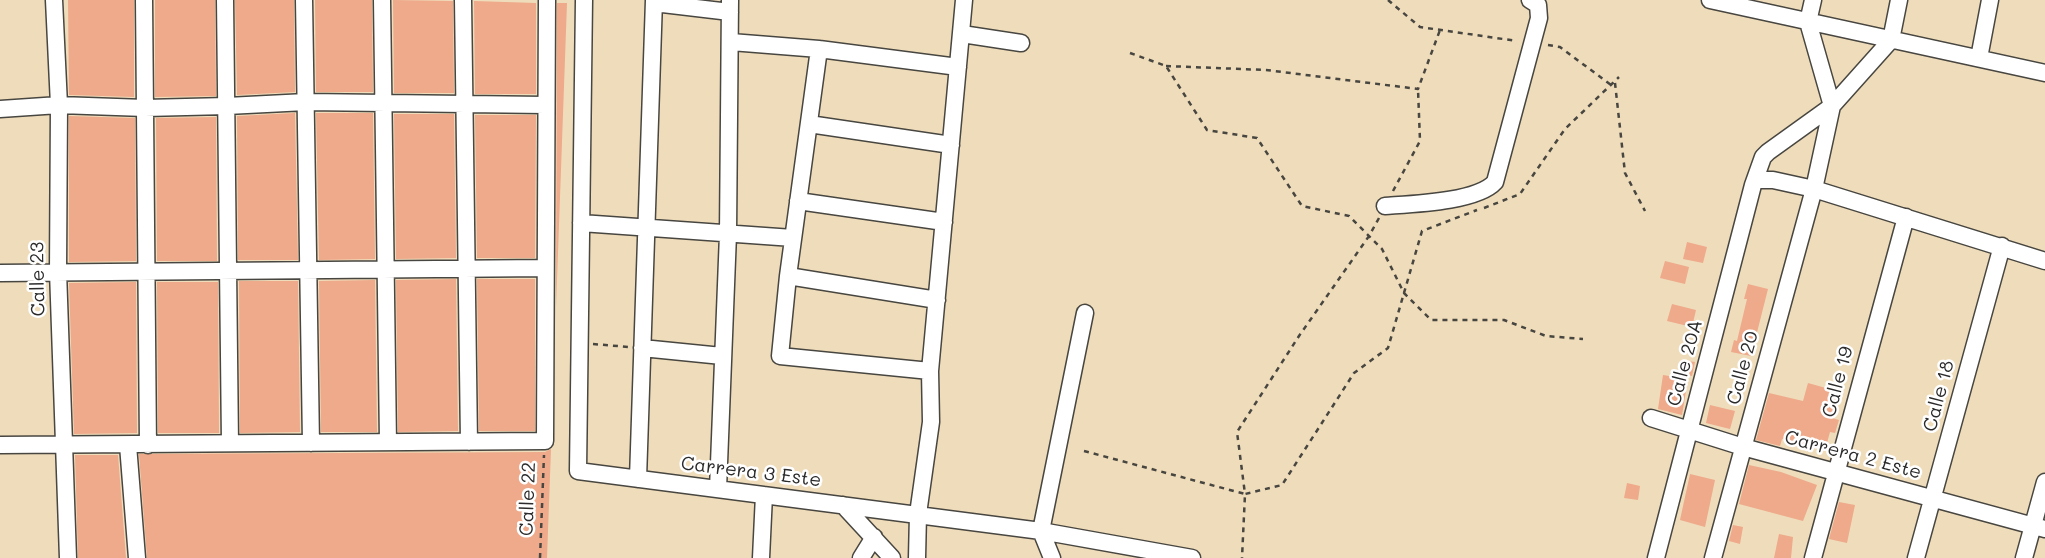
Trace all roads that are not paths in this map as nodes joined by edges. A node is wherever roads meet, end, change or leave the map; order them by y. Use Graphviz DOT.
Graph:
graph roads {
  1 [pos="54,0"];
  2 [pos="144,0"];
  3 [pos="225,0"];
  4 [pos="304,0"];
  5 [pos="382,0"];
  6 [pos="463,0"];
  7 [pos="547,0"];
  8 [pos="584,0"];
  9 [pos="964,0"];
  10 [pos="1530,0"];
  11 [pos="1813,0"];
  12 [pos="1899,0"];
  13 [pos="1990,0"];
  14 [pos="654,1"];
  15 [pos="1718,1"];
  16 [pos="730,6"];
  17 [pos="1808,22"];
  18 [pos="961,34"];
  19 [pos="1891,40"];
  20 [pos="731,42"];
  21 [pos="1021,43"];
  22 [pos="819,49"];
  23 [pos="1979,58"];
  24 [pos="958,67"];
  25 [pos="2045,73"];
  26 [pos="306,102"];
  27 [pos="383,102"];
  28 [pos="464,103"];
  29 [pos="545,105"];
  30 [pos="59,106"];
  31 [pos="227,106"];
  32 [pos="1832,106"];
  33 [pos="145,108"];
  34 [pos="0,109"];
  35 [pos="809,124"];
  36 [pos="951,145"];
  37 [pos="1757,180"];
  38 [pos="1814,189"];
  39 [pos="798,201"];
  40 [pos="1385,206"];
  41 [pos="1906,217"];
  42 [pos="944,222"];
  43 [pos="581,223"];
  44 [pos="646,228"];
  45 [pos="728,234"];
  46 [pos="793,238"];
  47 [pos="2002,246"];
  48 [pos="2045,261"];
  49 [pos="467,268"];
  50 [pos="545,268"];
  51 [pos="308,269"];
  52 [pos="385,269"];
  53 [pos="146,270"];
  54 [pos="230,270"];
  55 [pos="58,271"];
  56 [pos="0,273"];
  57 [pos="788,276"];
  58 [pos="937,300"];
  59 [pos="1085,313"];
  60 [pos="642,348"];
  61 [pos="722,356"];
  62 [pos="930,371"];
  63 [pos="1651,418"];
  64 [pos="1689,431"];
  65 [pos="469,442"];
  66 [pos="230,443"];
  67 [pos="311,443"];
  68 [pos="388,443"];
  69 [pos="0,445"];
  70 [pos="128,445"];
  71 [pos="148,445"];
  72 [pos="65,446"];
  73 [pos="1744,447"];
  74 [pos="1835,472"];
  75 [pos="638,479"];
  76 [pos="2045,482"];
  77 [pos="718,489"];
  78 [pos="764,495"];
  79 [pos="1932,499"];
  80 [pos="843,505"];
  81 [pos="918,514"];
  82 [pos="2039,528"];
  83 [pos="1041,531"];
  84 [pos="874,537"];
  85 [pos="68,558"];
  86 [pos="137,558"];
  87 [pos="761,558"];
  88 [pos="861,558"];
  89 [pos="892,558"];
  90 [pos="917,558"];
  91 [pos="1052,558"];
  92 [pos="1192,558"];
  93 [pos="1656,558"];
  94 [pos="1713,558"];
  95 [pos="1813,558"];
  96 [pos="1916,558"];
  97 [pos="2024,558"];
  1 -- 30 [label="street, Calle 23"];
  2 -- 33 [label="street"];
  3 -- 31 [label="street"];
  4 -- 26 [label="street"];
  5 -- 27 [label="street"];
  6 -- 28 [label="street"];
  7 -- 29 [label="street"];
  8 -- 43 [label="street"];
  9 -- 18 [label="street"];
  10 -- 40 [label="street"];
  11 -- 17 [label="street"];
  12 -- 19 [label="street"];
  13 -- 23 [label="street"];
  14 -- 16 [label="street"];
  14 -- 44 [label="street"];
  15 -- 17 [label="street"];
  16 -- 20 [label="street"];
  17 -- 19 [label="street"];
  17 -- 32 [label="street"];
  18 -- 21 [label="street"];
  18 -- 24 [label="street"];
  19 -- 23 [label="street"];
  19 -- 32 [label="street, Calle 20A"];
  20 -- 22 [label="street"];
  20 -- 45 [label="street"];
  22 -- 24 [label="street"];
  22 -- 35 [label="street"];
  23 -- 25 [label="street"];
  24 -- 36 [label="street"];
  26 -- 27 [label="street"];
  26 -- 31 [label="street"];
  26 -- 51 [label="street"];
  27 -- 28 [label="street"];
  27 -- 52 [label="street"];
  28 -- 29 [label="street"];
  28 -- 49 [label="street"];
  29 -- 50 [label="street"];
  30 -- 33 [label="street"];
  30 -- 34 [label="street"];
  30 -- 55 [label="street, Calle 23"];
  31 -- 33 [label="street"];
  31 -- 54 [label="street"];
  32 -- 37 [label="street, Calle 20A"];
  32 -- 38 [label="street, Calle 20"];
  33 -- 53 [label="street"];
  35 -- 36 [label="street"];
  35 -- 39 [label="street"];
  36 -- 42 [label="street"];
  37 -- 38 [label="street"];
  37 -- 64 [label="street, Calle 20A"];
  38 -- 41 [label="street"];
  38 -- 73 [label="street, Calle 20"];
  39 -- 42 [label="street"];
  39 -- 46 [label="street"];
  41 -- 47 [label="street"];
  41 -- 74 [label="street, Calle 19"];
  42 -- 58 [label="street"];
  43 -- 44 [label="street"];
  43 -- 75 [label="street, Carrera 3 Este"];
  44 -- 45 [label="street"];
  44 -- 60 [label="street"];
  45 -- 46 [label="street"];
  45 -- 61 [label="street"];
  46 -- 57 [label="street"];
  47 -- 48 [label="street"];
  47 -- 79 [label="street, Calle 18"];
  49 -- 50 [label="street"];
  49 -- 52 [label="street"];
  49 -- 65 [label="street"];
  50 -- 65 [label="street"];
  51 -- 52 [label="street"];
  51 -- 54 [label="street"];
  51 -- 67 [label="street"];
  52 -- 68 [label="street"];
  53 -- 54 [label="street"];
  53 -- 55 [label="street"];
  53 -- 71 [label="street"];
  54 -- 66 [label="street"];
  55 -- 56 [label="street"];
  55 -- 72 [label="street, Calle 23"];
  57 -- 58 [label="street"];
  57 -- 62 [label="street"];
  58 -- 62 [label="street"];
  59 -- 83 [label="street"];
  60 -- 61 [label="street"];
  60 -- 75 [label="street"];
  61 -- 77 [label="street"];
  62 -- 81 [label="street"];
  63 -- 64 [label="street, Carrera 2 Este"];
  64 -- 73 [label="street, Carrera 2 Este"];
  64 -- 93 [label="street, Calle 20A"];
  65 -- 68 [label="street"];
  66 -- 67 [label="street"];
  66 -- 71 [label="street"];
  67 -- 68 [label="street"];
  69 -- 72 [label="street"];
  70 -- 71 [label="street"];
  70 -- 72 [label="street"];
  70 -- 86 [label="street"];
  72 -- 85 [label="street, Calle 23"];
  73 -- 74 [label="street, Carrera 2 Este"];
  73 -- 94 [label="street, Calle 20"];
  74 -- 79 [label="street, Carrera 2 Este"];
  74 -- 95 [label="street, Calle 19"];
  75 -- 77 [label="street, Carrera 3 Este"];
  76 -- 82 [label="street"];
  77 -- 78 [label="street, Carrera 3 Este"];
  78 -- 80 [label="street, Carrera 3 Este"];
  78 -- 87 [label="street"];
  79 -- 82 [label="street, Carrera 2 Este"];
  79 -- 96 [label="street, Calle 18"];
  80 -- 81 [label="street, Carrera 3 Este"];
  80 -- 84 [label="street"];
  81 -- 83 [label="street, Carrera 3 Este"];
  81 -- 90 [label="street"];
  82 -- 97 [label="street"];
  83 -- 91 [label="street"];
  83 -- 92 [label="street, Carrera 3 Este"];
  84 -- 88 [label="street"];
  84 -- 89 [label="street"];
}
